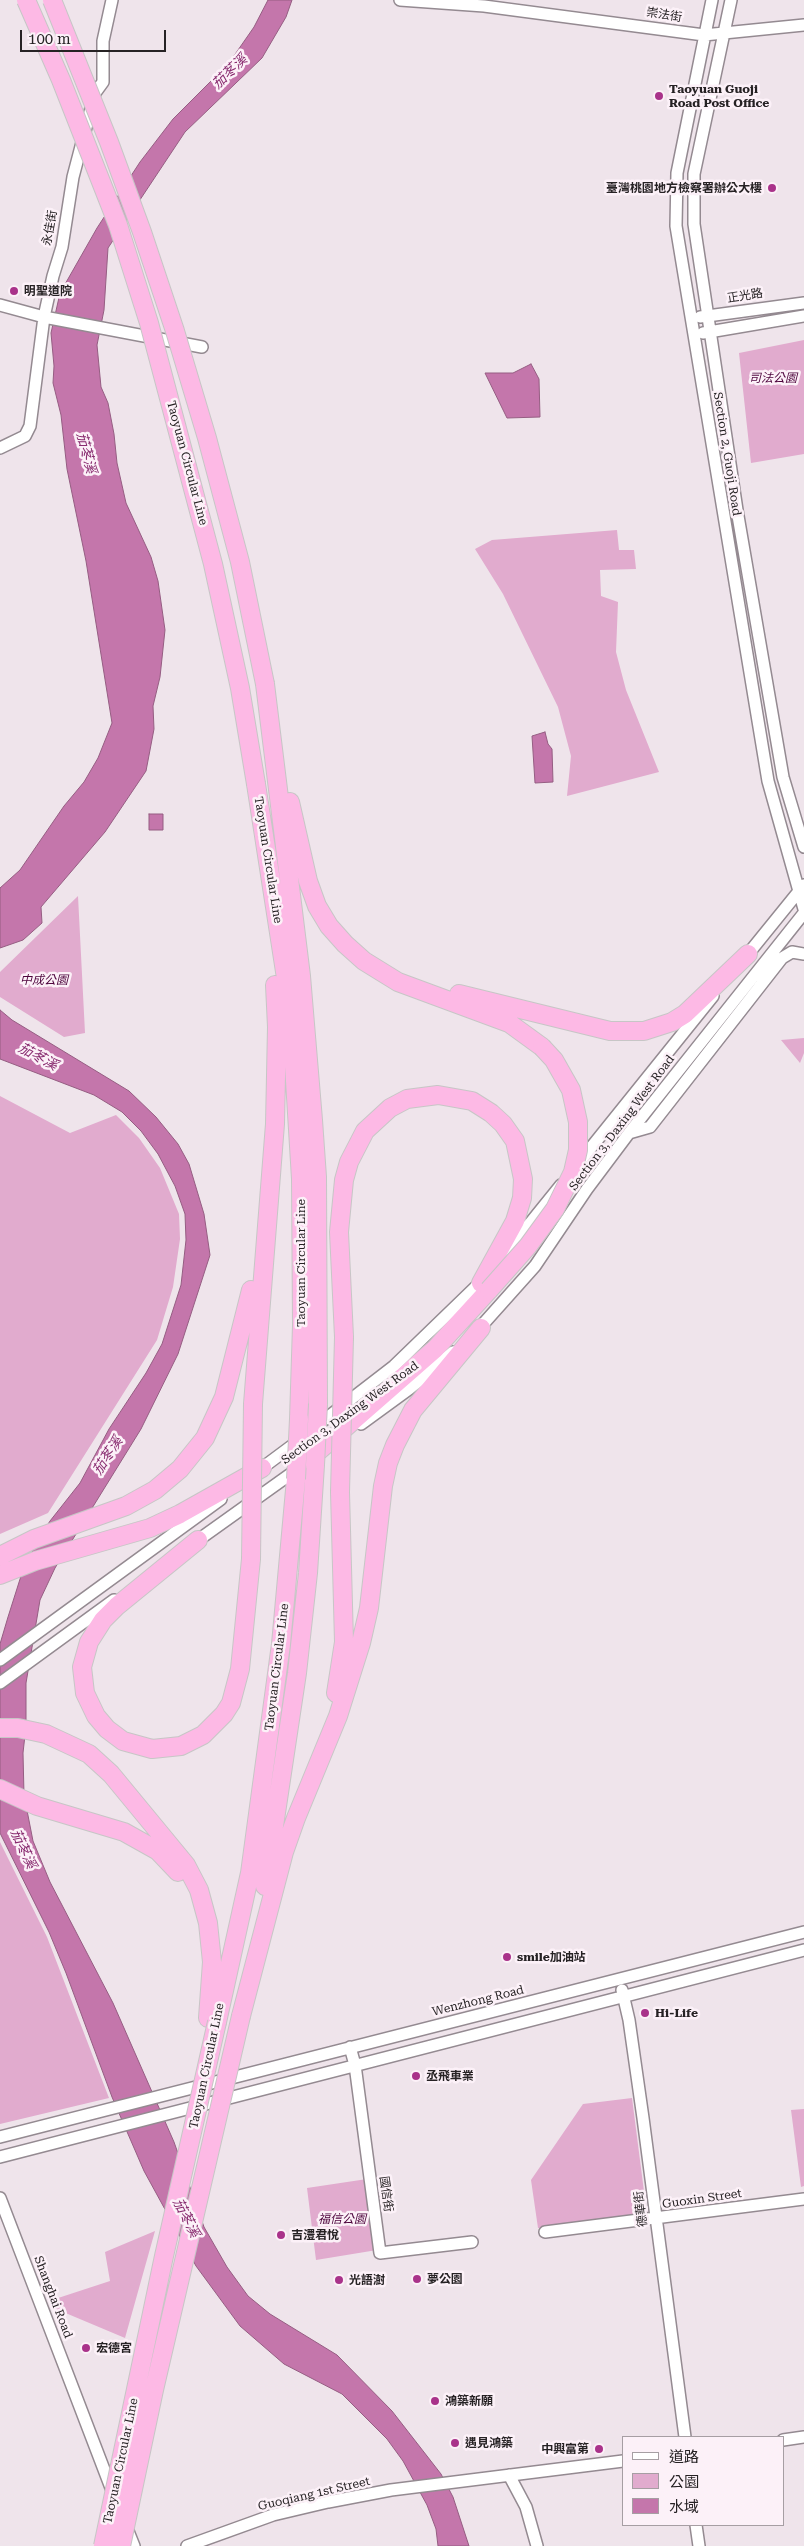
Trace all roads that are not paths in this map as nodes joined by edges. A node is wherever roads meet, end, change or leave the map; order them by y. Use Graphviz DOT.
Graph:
graph roads {
  1 [pos="26,0"];
  2 [pos="52,0"];
  3 [pos="112,0"];
  4 [pos="400,0"];
  5 [pos="712,0"];
  6 [pos="731,0"];
  7 [pos="484,3"];
  8 [pos="804,25"];
  9 [pos="724,32"];
  10 [pos="704,36"];
  11 [pos="804,302"];
  12 [pos="0,305"];
  13 [pos="708,315"];
  14 [pos="804,316"];
  15 [pos="44,317"];
  16 [pos="691,318"];
  17 [pos="710,332"];
  18 [pos="694,334"];
  19 [pos="202,347"];
  20 [pos="0,448"];
  21 [pos="753,602"];
  22 [pos="738,605"];
  23 [pos="281,780"];
  24 [pos="804,847"];
  25 [pos="269,865"];
  26 [pos="802,888"];
  27 [pos="804,909"];
  28 [pos="804,913"];
  29 [pos="748,954"];
  30 [pos="804,954"];
  31 [pos="364,961"];
  32 [pos="629,1132"];
  33 [pos="271,1176"];
  34 [pos="485,1287"];
  35 [pos="481,1328"];
  36 [pos="262,1468"];
  37 [pos="304,1469"];
  38 [pos="198,1540"];
  39 [pos="0,1556"];
  40 [pos="0,1575"];
  41 [pos="0,1660"];
  42 [pos="0,1683"];
  43 [pos="0,1728"];
  44 [pos="312,1777"];
  45 [pos="0,1789"];
  46 [pos="804,1932"];
  47 [pos="211,1947"];
  48 [pos="804,1950"];
  49 [pos="619,1979"];
  50 [pos="624,1996"];
  51 [pos="241,2016"];
  52 [pos="212,2022"];
  53 [pos="350,2047"];
  54 [pos="355,2065"];
  55 [pos="136,2104"];
  56 [pos="142,2121"];
  57 [pos="0,2137"];
  58 [pos="0,2157"];
  59 [pos="0,2198"];
  60 [pos="804,2200"];
  61 [pos="656,2220"];
  62 [pos="545,2232"];
  63 [pos="472,2242"];
  64 [pos="685,2436"];
  65 [pos="804,2437"];
  66 [pos="784,2440"];
  67 [pos="622,2461"];
  68 [pos="509,2475"];
  69 [pos="696,2526"];
  70 [pos="103,2546"];
  71 [pos="121,2546"];
  72 [pos="134,2546"];
  73 [pos="187,2546"];
  74 [pos="536,2546"];
  75 [pos="699,2546"];
  1 -- 25 [label="highway, Taoyuan Circular Line, bridge"];
  2 -- 23 [label="highway, Taoyuan Circular Line, bridge"];
  3 -- 15 [label="street, 永佳街"];
  4 -- 7 [label="street, 崇法街"];
  5 -- 10 [label="street, Section 2, Guoji Road"];
  6 -- 9 [label="street, Section 2, Guoji Road"];
  7 -- 10 [label="street, 崇法街"];
  8 -- 9 [label="street, 崇法街"];
  9 -- 10 [label="street, 崇法街"];
  9 -- 13 [label="street, Section 2, Guoji Road"];
  10 -- 16 [label="street, Section 2, Guoji Road"];
  11 -- 13 [label="street, 正光路"];
  12 -- 15 [label="street"];
  13 -- 16 [label="street, 正光路"];
  13 -- 17 [label="street, Section 2, Guoji Road"];
  14 -- 17 [label="street"];
  15 -- 19 [label="street"];
  15 -- 20 [label="street, 永佳街"];
  16 -- 18 [label="street, Section 2, Guoji Road"];
  17 -- 18 [label="street"];
  17 -- 21 [label="street, Section 2, Guoji Road"];
  18 -- 22 [label="street, Section 2, Guoji Road"];
  21 -- 22 [label="street"];
  21 -- 24 [label="street, Section 2, Guoji Road"];
  22 -- 26 [label="street, Section 2, Guoji Road"];
  23 -- 31 [label="highway"];
  23 -- 37 [label="highway, Taoyuan Circular Line, bridge"];
  25 -- 33 [label="highway"];
  25 -- 37 [label="highway, Taoyuan Circular Line, bridge"];
  26 -- 27 [label="street, Section 2, Guoji Road"];
  26 -- 29 [label="street, Section 3, Daxing West Road"];
  28 -- 32 [label="street, Section 3, Daxing West Road"];
  29 -- 31 [label="highway"];
  29 -- 34 [label="street, Section 3, Daxing West Road"];
  30 -- 32 [label="street"];
  31 -- 34 [label="highway, bridge"];
  32 -- 35 [label="street, Section 3, Daxing West Road"];
  33 -- 38 [label="highway, bridge"];
  33 -- 39 [label="highway"];
  34 -- 36 [label="street, Section 3, Daxing West Road"];
  34 -- 37 [label="highway"];
  34 -- 44 [label="highway, bridge"];
  35 -- 37 [label="street, Section 3, Daxing West Road"];
  35 -- 44 [label="highway"];
  36 -- 40 [label="highway"];
  36 -- 41 [label="street, Section 3, Daxing West Road"];
  37 -- 38 [label="street, Section 3, Daxing West Road"];
  37 -- 51 [label="highway, Taoyuan Circular Line"];
  37 -- 52 [label="highway, Taoyuan Circular Line"];
  38 -- 42 [label="street, Section 3, Daxing West Road"];
  43 -- 47 [label="highway"];
  44 -- 51 [label="highway"];
  45 -- 47 [label="highway"];
  46 -- 49 [label="street, Wenzhong Road"];
  47 -- 52 [label="highway"];
  48 -- 50 [label="street"];
  49 -- 50 [label="street, 德華街"];
  49 -- 53 [label="street, Wenzhong Road"];
  50 -- 54 [label="street"];
  50 -- 61 [label="street, 德華街"];
  51 -- 71 [label="highway, Taoyuan Circular Line, bridge"];
  52 -- 70 [label="highway, Taoyuan Circular Line, bridge"];
  53 -- 54 [label="street, 國信街"];
  53 -- 55 [label="street, Wenzhong Road"];
  54 -- 56 [label="street"];
  54 -- 63 [label="street, 國信街"];
  55 -- 56 [label="street"];
  55 -- 57 [label="street, Wenzhong Road"];
  56 -- 58 [label="street"];
  59 -- 72 [label="street, Shanghai Road"];
  60 -- 61 [label="street, Guoxin Street"];
  61 -- 62 [label="street, Guoxin Street"];
  61 -- 64 [label="street, 德華街"];
  65 -- 66 [label="street"];
  67 -- 68 [label="street"];
  68 -- 73 [label="street, Guoqiang 1st Street"];
  68 -- 74 [label="street"];
  69 -- 75 [label="street"];
}
